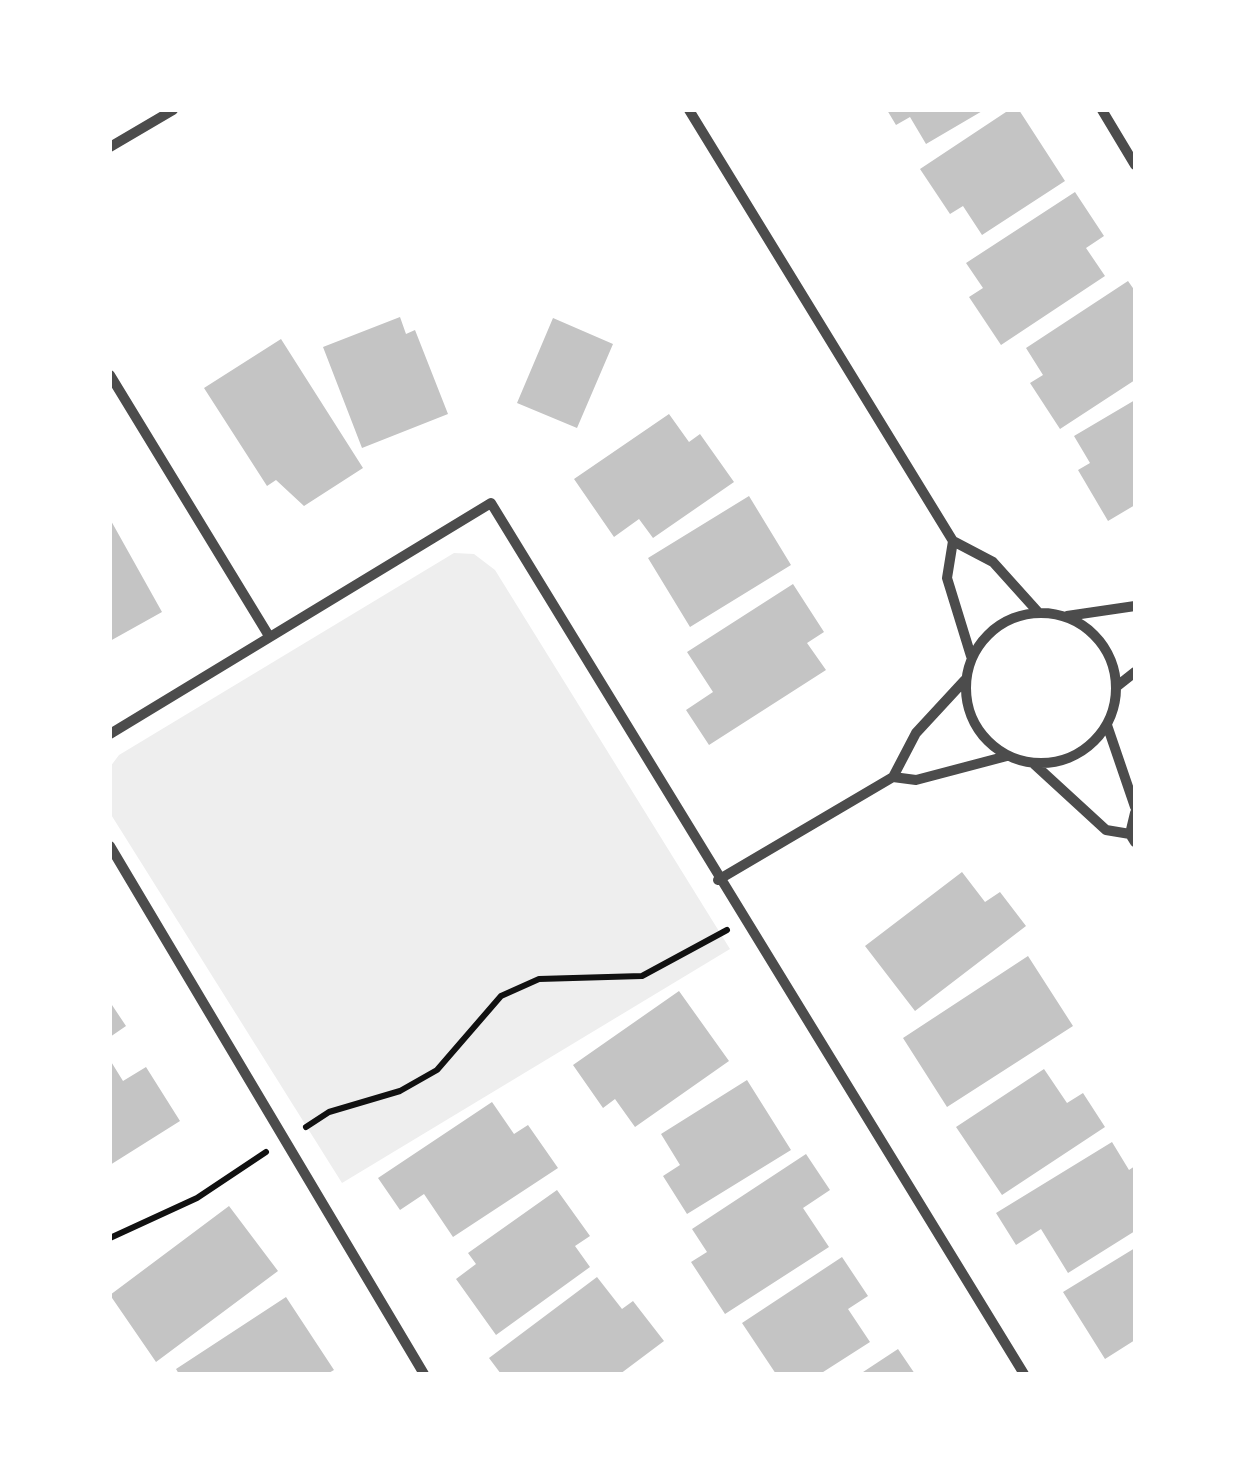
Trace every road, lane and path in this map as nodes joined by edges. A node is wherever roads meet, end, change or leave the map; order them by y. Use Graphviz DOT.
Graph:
graph roads {
  1 [pos="174,110"];
  2 [pos="689,110"];
  3 [pos="1102,110"];
  4 [pos="110,147"];
  5 [pos="1135,165"];
  6 [pos="110,375"];
  7 [pos="954,541"];
  8 [pos="1135,606"];
  9 [pos="1038,612"];
  10 [pos="1064,616"];
  11 [pos="269,636"];
  12 [pos="971,657"];
  13 [pos="1135,672"];
  14 [pos="965,680"];
  15 [pos="1116,687"];
  16 [pos="1106,725"];
  17 [pos="110,734"];
  18 [pos="1007,756"];
  19 [pos="1033,764"];
  20 [pos="893,777"];
  21 [pos="1135,810"];
  22 [pos="1133,838"];
  23 [pos="110,846"];
  24 [pos="718,880"];
  25 [pos="744,923"];
  26 [pos="283,1141"];
  27 [pos="110,1238"];
  28 [pos="424,1374"];
  29 [pos="1024,1374"];
  1 -- 4 [label="street"];
  2 -- 7 [label="street"];
  3 -- 5 [label="street"];
  6 -- 11 [label="street"];
  7 -- 9 [label="street"];
  7 -- 12 [label="street"];
  8 -- 10 [label="street"];
  9 -- 10 [label="street"];
  9 -- 12 [label="street"];
  10 -- 15 [label="street"];
  11 -- 17 [label="street"];
  11 -- 24 [label="street"];
  12 -- 14 [label="street"];
  13 -- 15 [label="street"];
  14 -- 18 [label="street"];
  14 -- 20 [label="street"];
  15 -- 16 [label="street"];
  16 -- 19 [label="street"];
  16 -- 21 [label="street"];
  18 -- 19 [label="street"];
  18 -- 20 [label="street"];
  19 -- 22 [label="street"];
  20 -- 24 [label="street"];
  21 -- 22 [label="street"];
  23 -- 26 [label="street"];
  24 -- 25 [label="street"];
  25 -- 26 [label="path"];
  25 -- 29 [label="street"];
  26 -- 27 [label="path"];
  26 -- 28 [label="street"];
}
